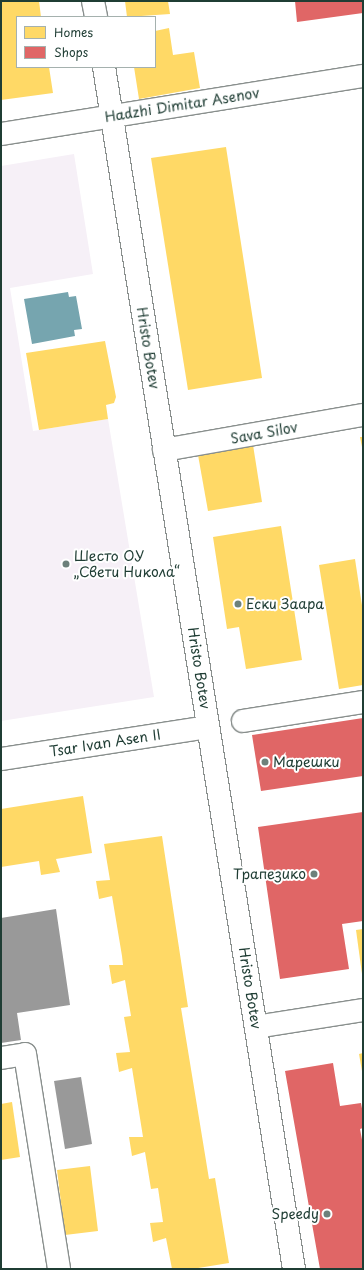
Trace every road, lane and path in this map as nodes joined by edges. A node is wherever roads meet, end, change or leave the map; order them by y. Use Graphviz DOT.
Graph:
graph roads {
  1 [pos="93,1"];
  2 [pos="96,16"];
  3 [pos="104,68"];
  4 [pos="363,76"];
  5 [pos="111,116"];
  6 [pos="1,134"];
  7 [pos="363,415"];
  8 [pos="164,450"];
  9 [pos="363,702"];
  10 [pos="243,721"];
  11 [pos="208,727"];
  12 [pos="1,759"];
  13 [pos="363,1010"];
  14 [pos="256,1027"];
  15 [pos="1,1058"];
  16 [pos="59,1269"];
  17 [pos="294,1269"];
  1 -- 2 [label="street"];
  3 -- 5 [label="street, Hristo Botev"];
  4 -- 5 [label="street, Hadzhi Dimitar Asenov"];
  5 -- 6 [label="street, Hadzhi Dimitar Asenov"];
  5 -- 8 [label="street, Hristo Botev"];
  7 -- 8 [label="street, Sava Silov"];
  8 -- 11 [label="street, Hristo Botev"];
  9 -- 10 [label="street"];
  11 -- 12 [label="street, Tsar Ivan Asen II"];
  11 -- 14 [label="street, Hristo Botev"];
  13 -- 14 [label="street"];
  14 -- 17 [label="street, Hristo Botev"];
  15 -- 16 [label="street"];
}
